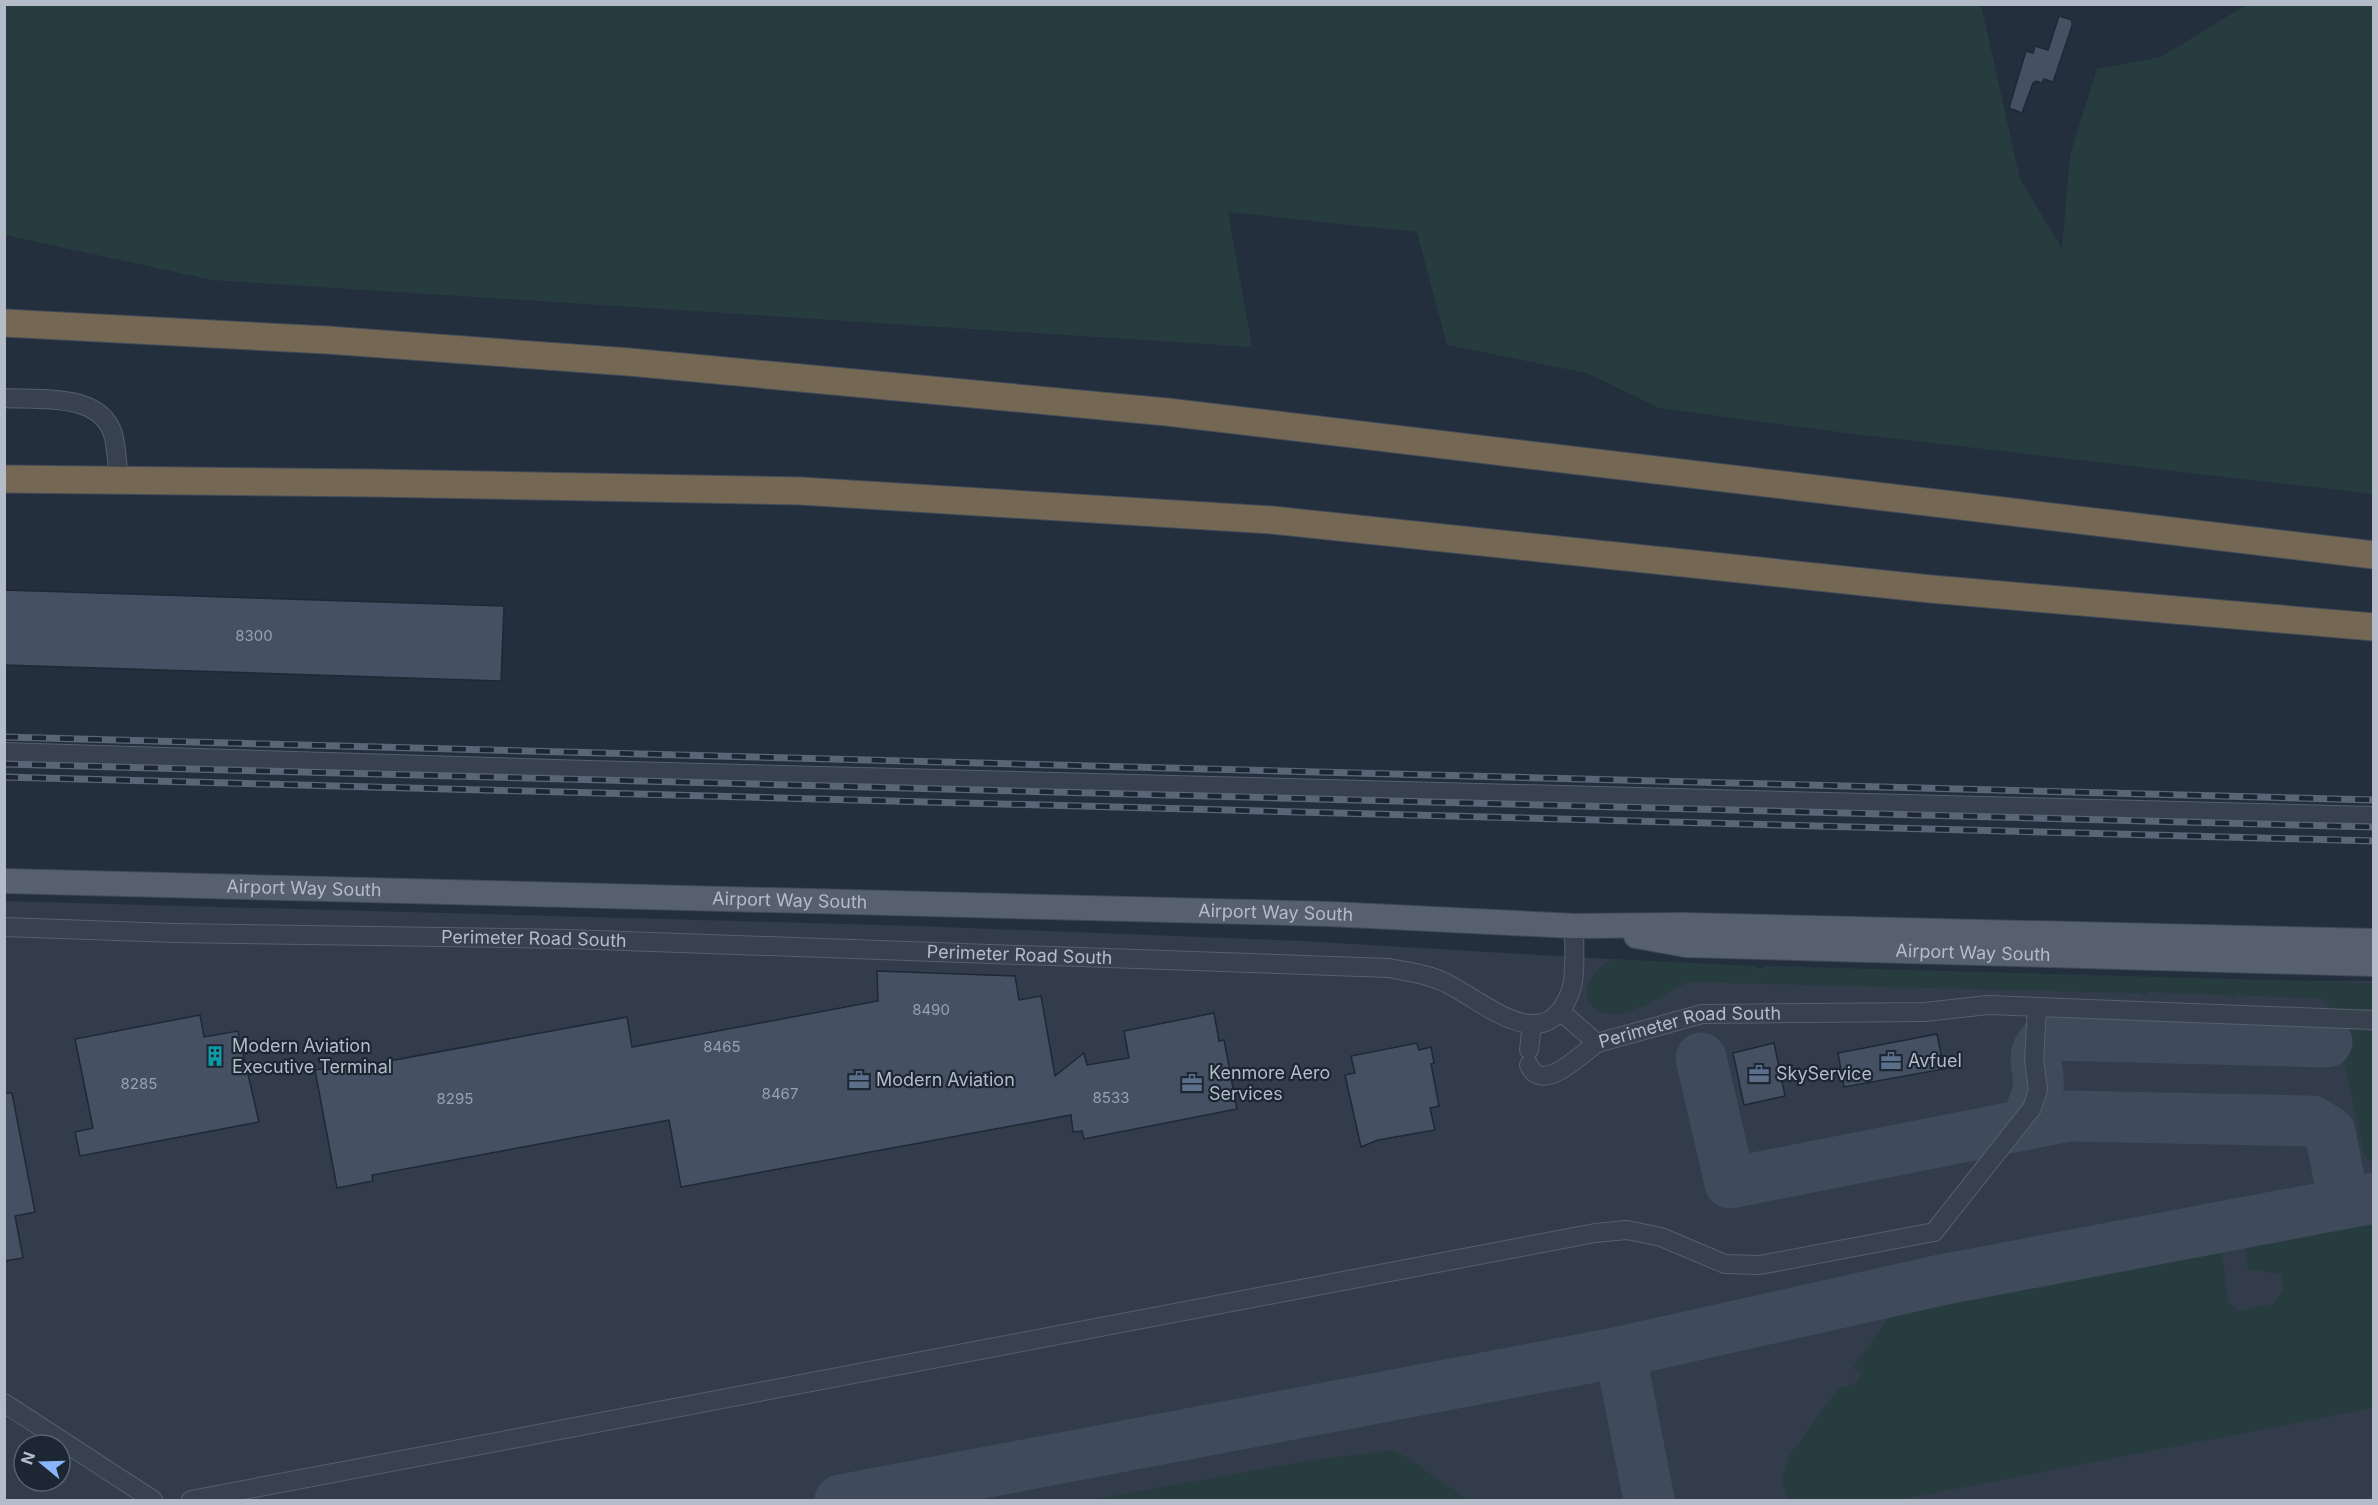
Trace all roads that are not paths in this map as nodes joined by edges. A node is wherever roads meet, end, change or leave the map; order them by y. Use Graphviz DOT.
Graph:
graph roads {
  1 [pos="4,323"];
  2 [pos="4,398"];
  3 [pos="4,479"];
  4 [pos="119,480"];
  5 [pos="2373,555"];
  6 [pos="2373,627"];
  7 [pos="4,752"];
  8 [pos="2373,816"];
  9 [pos="4,881"];
  10 [pos="1574,926"];
  11 [pos="4,927"];
  12 [pos="2373,941"];
  13 [pos="2373,964"];
  14 [pos="2037,1007"];
  15 [pos="1560,1011"];
  16 [pos="2373,1020"];
  17 [pos="1532,1025"];
  18 [pos="1597,1043"];
  19 [pos="4,1403"];
  20 [pos="153,1500"];
  21 [pos="191,1500"];
  1 -- 5 [label="highway"];
  2 -- 4 [label="lane"];
  3 -- 4 [label="highway"];
  4 -- 6 [label="highway"];
  7 -- 8 [label="lane"];
  9 -- 10 [label="main road, Airport Way South"];
  10 -- 12 [label="main road, Airport Way South"];
  10 -- 13 [label="main road, Airport Way South"];
  10 -- 15 [label="lane"];
  11 -- 17 [label="lane, Perimeter Road South"];
  14 -- 16 [label="lane, Perimeter Road South"];
  14 -- 18 [label="lane, Perimeter Road South"];
  14 -- 21 [label="lane"];
  15 -- 17 [label="lane"];
  15 -- 18 [label="lane, Perimeter Road South"];
  17 -- 18 [label="lane"];
  19 -- 20 [label="lane"];
}
